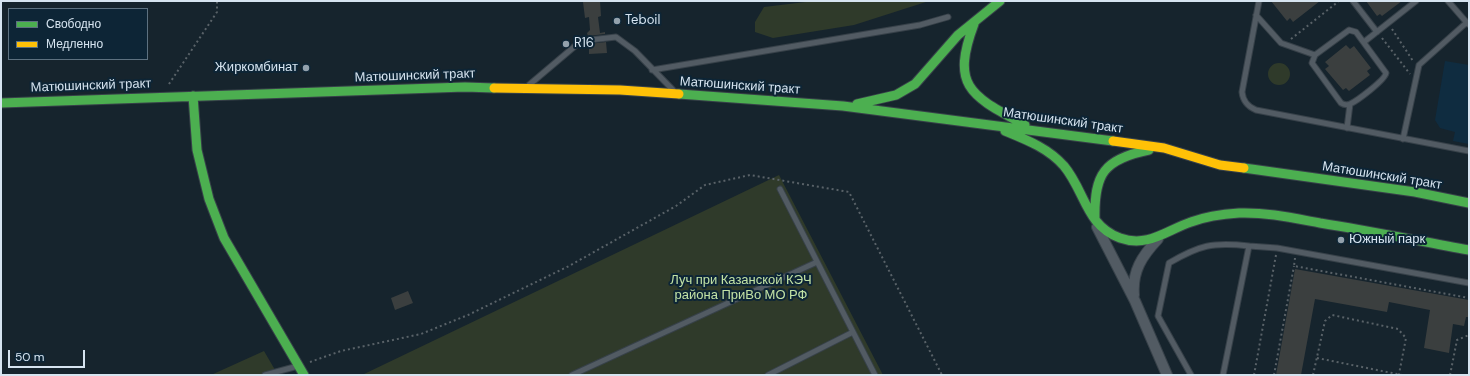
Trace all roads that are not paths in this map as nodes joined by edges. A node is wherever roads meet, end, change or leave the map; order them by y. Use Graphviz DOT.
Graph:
graph roads {
  1 [pos="1000,1"];
  2 [pos="1353,1"];
  3 [pos="1416,1"];
  4 [pos="1448,1"];
  5 [pos="1257,2"];
  6 [pos="1256,15"];
  7 [pos="948,17"];
  8 [pos="975,22"];
  9 [pos="1468,24"];
  10 [pos="1377,32"];
  11 [pos="1364,42"];
  12 [pos="1315,55"];
  13 [pos="652,70"];
  14 [pos="526,87"];
  15 [pos="676,94"];
  16 [pos="193,96"];
  17 [pos="1,103"];
  18 [pos="1350,104"];
  19 [pos="843,106"];
  20 [pos="987,124"];
  21 [pos="1346,128"];
  22 [pos="1031,129"];
  23 [pos="1403,139"];
  24 [pos="1164,148"];
  25 [pos="1469,151"];
  26 [pos="780,189"];
  27 [pos="1415,192"];
  28 [pos="1469,193"];
  29 [pos="1469,203"];
  30 [pos="1095,222"];
  31 [pos="1159,238"];
  32 [pos="1249,246"];
  33 [pos="1469,250"];
  34 [pos="817,262"];
  35 [pos="1469,283"];
  36 [pos="1135,301"];
  37 [pos="853,332"];
  38 [pos="299,366"];
  39 [pos="264,375"];
  40 [pos="304,375"];
  41 [pos="572,375"];
  42 [pos="768,375"];
  43 [pos="874,375"];
  44 [pos="1167,375"];
  45 [pos="1191,375"];
  46 [pos="1223,375"];
  1 -- 8 [label="main road"];
  2 -- 10 [label="lane"];
  3 -- 10 [label="lane"];
  4 -- 9 [label="lane"];
  5 -- 6 [label="lane"];
  6 -- 12 [label="lane"];
  6 -- 21 [label="lane"];
  7 -- 13 [label="lane"];
  8 -- 19 [label="main road"];
  8 -- 22 [label="main road"];
  9 -- 23 [label="lane"];
  10 -- 11 [label="lane"];
  11 -- 12 [label="lane"];
  11 -- 18 [label="lane"];
  12 -- 18 [label="lane"];
  13 -- 14 [label="lane"];
  13 -- 15 [label="lane"];
  14 -- 15 [label="main road, Матюшинский тракт"];
  14 -- 16 [label="main road, Матюшинский тракт"];
  15 -- 19 [label="main road, Матюшинский тракт"];
  16 -- 17 [label="main road, Матюшинский тракт"];
  16 -- 38 [label="main road"];
  18 -- 21 [label="lane"];
  19 -- 20 [label="main road, Матюшинский тракт"];
  20 -- 22 [label="main road, Матюшинский тракт"];
  20 -- 30 [label="main road"];
  21 -- 23 [label="lane"];
  22 -- 24 [label="main road, Матюшинский тракт"];
  23 -- 25 [label="lane"];
  24 -- 27 [label="main road, Матюшинский тракт"];
  24 -- 30 [label="main road"];
  26 -- 34 [label="lane"];
  27 -- 28 [label="main road"];
  27 -- 29 [label="main road, Матюшинский тракт"];
  30 -- 31 [label="main road"];
  30 -- 36 [label="street"];
  31 -- 33 [label="main road"];
  31 -- 36 [label="street"];
  32 -- 35 [label="lane"];
  32 -- 45 [label="lane"];
  32 -- 46 [label="lane"];
  34 -- 37 [label="lane"];
  34 -- 41 [label="lane"];
  36 -- 44 [label="street"];
  37 -- 42 [label="lane"];
  37 -- 43 [label="lane"];
  38 -- 39 [label="lane"];
  38 -- 40 [label="main road"];
}
